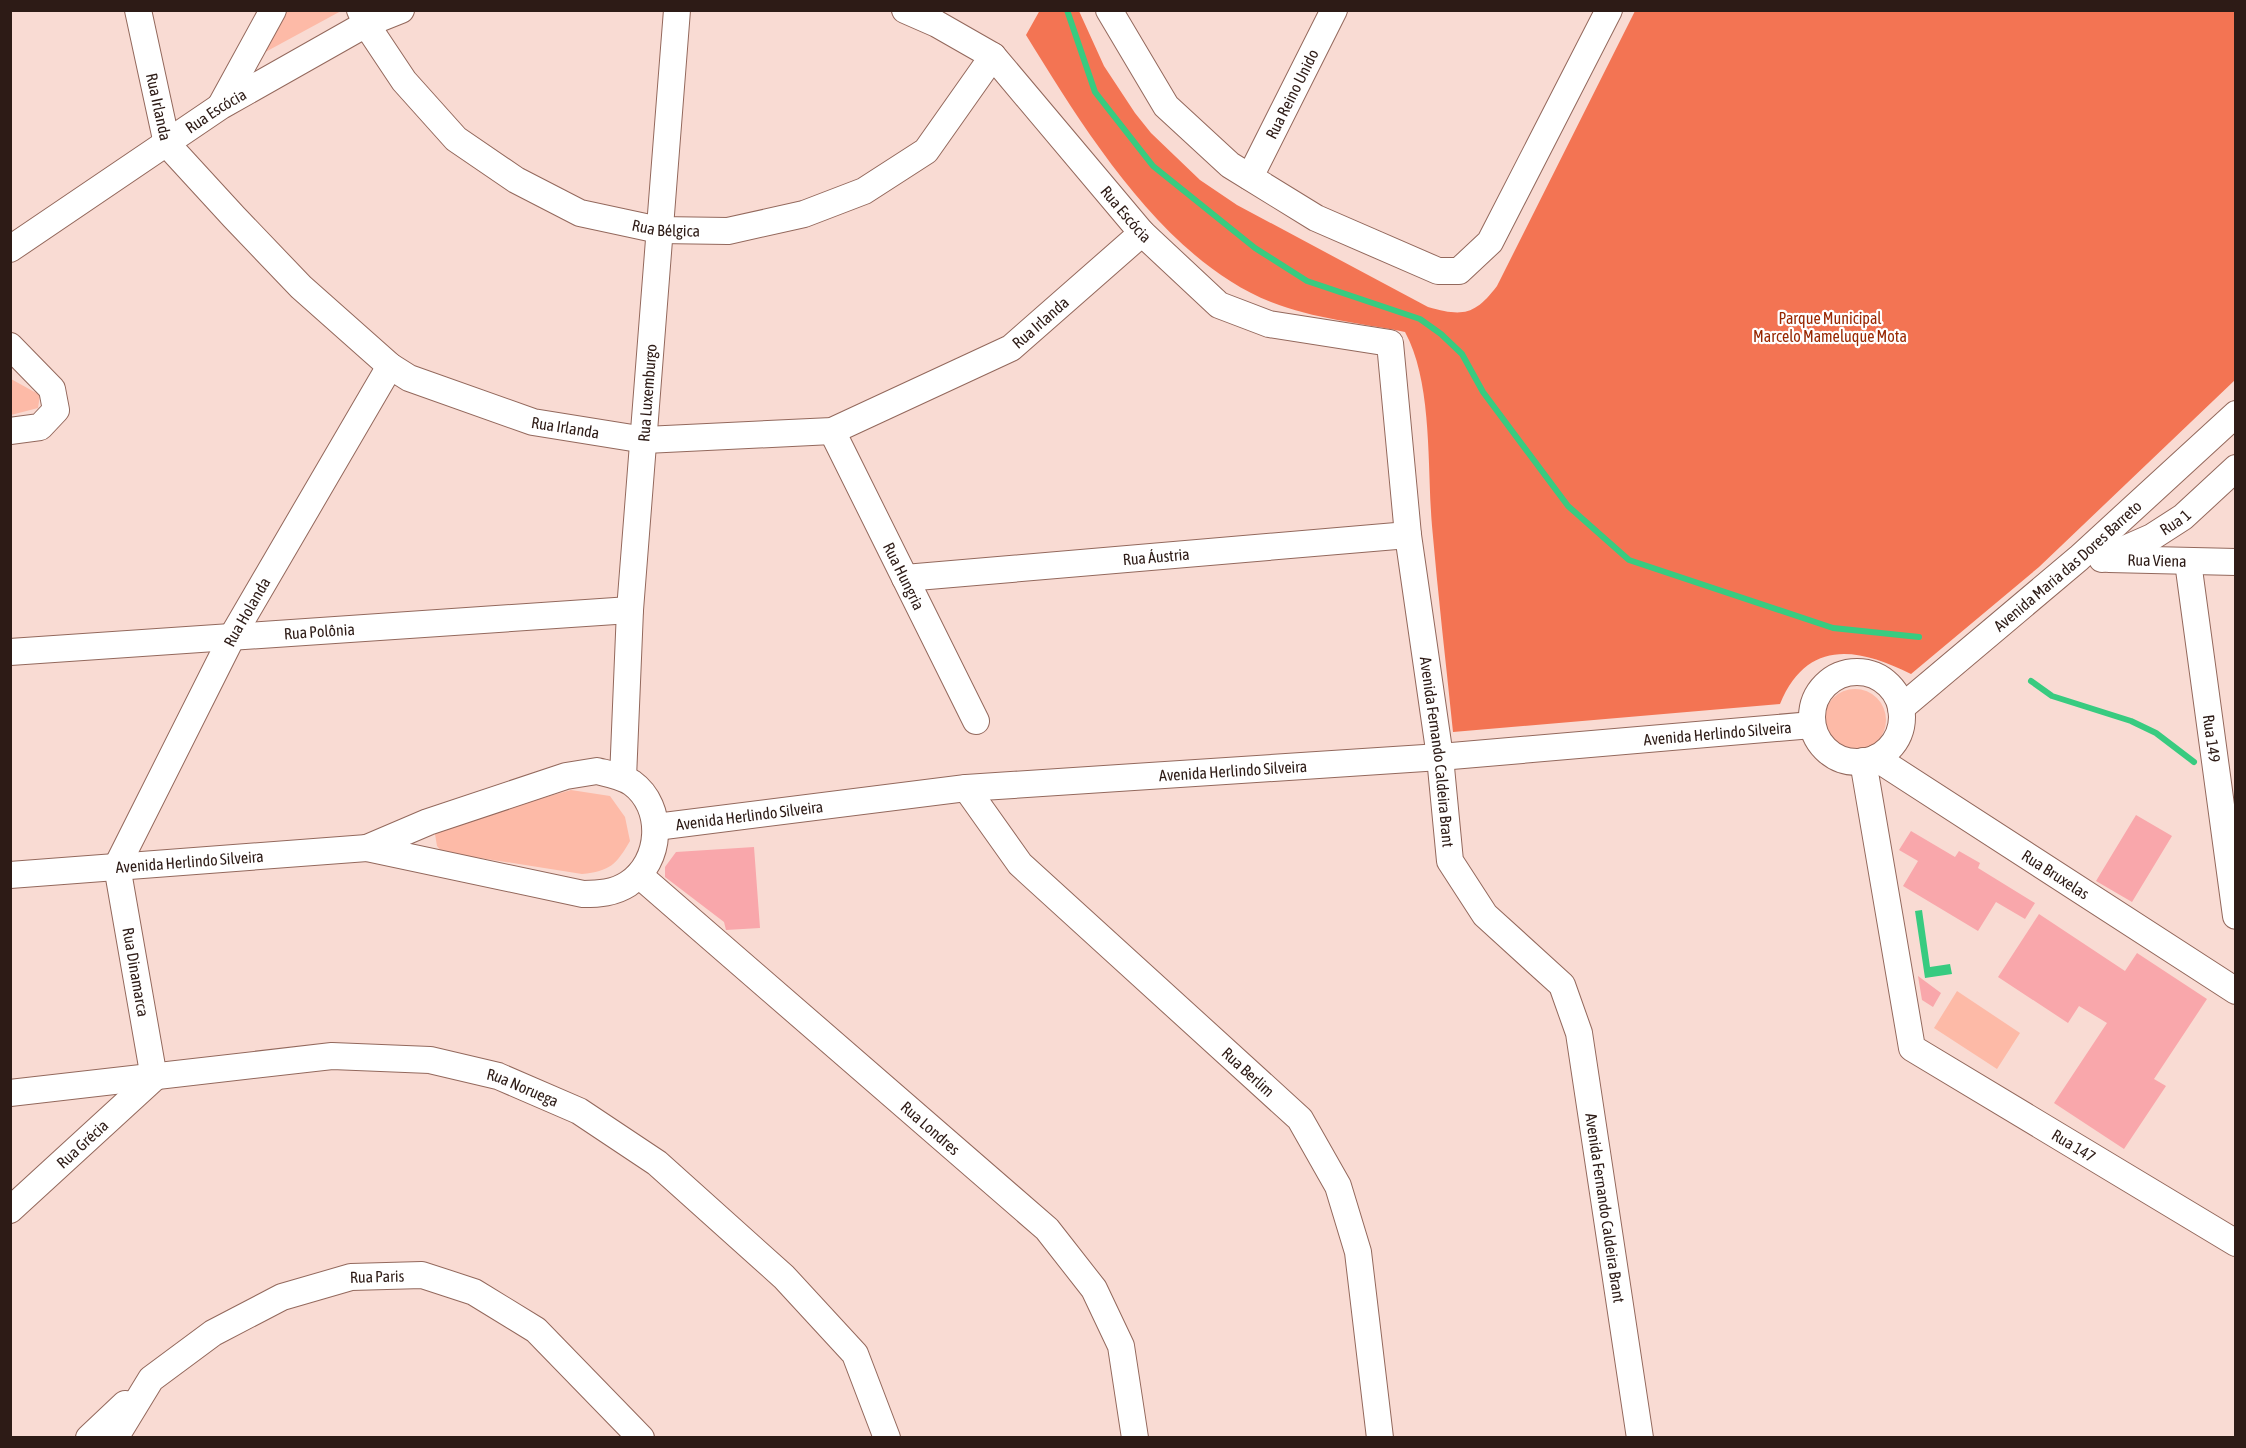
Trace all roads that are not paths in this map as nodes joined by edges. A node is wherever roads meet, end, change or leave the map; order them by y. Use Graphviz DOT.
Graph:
graph roads {
  1 [pos="138,10"];
  2 [pos="273,10"];
  3 [pos="401,10"];
  4 [pos="677,10"];
  5 [pos="905,10"];
  6 [pos="1109,10"];
  7 [pos="1334,10"];
  8 [pos="1609,10"];
  9 [pos="363,17"];
  10 [pos="993,56"];
  11 [pos="221,106"];
  12 [pos="167,144"];
  13 [pos="1250,177"];
  14 [pos="659,230"];
  15 [pos="1142,233"];
  16 [pos="10,249"];
  17 [pos="1390,343"];
  18 [pos="10,346"];
  19 [pos="390,366"];
  20 [pos="2233,413"];
  21 [pos="10,431"];
  22 [pos="832,431"];
  23 [pos="645,440"];
  24 [pos="2235,468"];
  25 [pos="1408,536"];
  26 [pos="2091,558"];
  27 [pos="2188,562"];
  28 [pos="2235,562"];
  29 [pos="905,578"];
  30 [pos="630,610"];
  31 [pos="233,636"];
  32 [pos="10,652"];
  33 [pos="1901,708"];
  34 [pos="976,721"];
  35 [pos="1812,725"];
  36 [pos="1440,757"];
  37 [pos="1869,760"];
  38 [pos="623,777"];
  39 [pos="966,788"];
  40 [pos="428,822"];
  41 [pos="656,827"];
  42 [pos="367,848"];
  43 [pos="429,861"];
  44 [pos="117,866"];
  45 [pos="10,874"];
  46 [pos="639,875"];
  47 [pos="2235,916"];
  48 [pos="2235,991"];
  49 [pos="154,1077"];
  50 [pos="10,1093"];
  51 [pos="10,1210"];
  52 [pos="2235,1243"];
  53 [pos="152,1379"];
  54 [pos="89,1437"];
  55 [pos="115,1437"];
  56 [pos="640,1437"];
  57 [pos="887,1437"];
  58 [pos="1135,1437"];
  59 [pos="1380,1437"];
  60 [pos="1640,1437"];
  1 -- 12 [label="street, Rua Irlanda"];
  2 -- 11 [label="street"];
  3 -- 9 [label="street, Rua Escócia"];
  4 -- 14 [label="street, Rua Luxemburgo"];
  5 -- 10 [label="street, Rua Escócia"];
  6 -- 13 [label="street"];
  7 -- 13 [label="street, Rua Reino Unido"];
  8 -- 13 [label="street"];
  9 -- 11 [label="street, Rua Escócia"];
  9 -- 14 [label="street, Rua Bélgica"];
  10 -- 14 [label="street, Rua Bélgica"];
  10 -- 15 [label="street, Rua Escócia"];
  11 -- 12 [label="street, Rua Escócia"];
  12 -- 16 [label="street, Rua Escócia"];
  12 -- 19 [label="street, Rua Irlanda"];
  14 -- 23 [label="street, Rua Luxemburgo"];
  15 -- 17 [label="street, Rua Escócia"];
  15 -- 22 [label="street, Rua Irlanda"];
  17 -- 25 [label="street, Avenida Fernando Caldeira Brant"];
  18 -- 21 [label="street"];
  19 -- 23 [label="street, Rua Irlanda"];
  19 -- 31 [label="street, Rua Holanda"];
  20 -- 26 [label="street, Avenida Maria das Dores Barreto"];
  22 -- 23 [label="street, Rua Irlanda"];
  22 -- 29 [label="street, Rua Hungria"];
  23 -- 30 [label="street, Rua Luxemburgo"];
  24 -- 26 [label="street, Rua 1"];
  25 -- 29 [label="street, Rua Áustria"];
  25 -- 36 [label="street, Avenida Fernando Caldeira Brant"];
  26 -- 27 [label="street, Rua Viena"];
  26 -- 33 [label="street, Avenida Maria das Dores Barreto"];
  27 -- 28 [label="street, Rua Viena"];
  27 -- 47 [label="street, Rua 149"];
  29 -- 34 [label="street, Rua Hungria"];
  30 -- 31 [label="street, Rua Polônia"];
  30 -- 38 [label="street, Rua Luxemburgo"];
  31 -- 32 [label="street, Rua Polônia"];
  31 -- 44 [label="street, Rua Holanda"];
  33 -- 35 [label="street"];
  33 -- 37 [label="street"];
  35 -- 36 [label="street, Avenida Herlindo Silveira"];
  35 -- 37 [label="street"];
  36 -- 39 [label="street, Avenida Herlindo Silveira"];
  36 -- 60 [label="street, Avenida Fernando Caldeira Brant"];
  37 -- 48 [label="street, Rua Bruxelas"];
  37 -- 52 [label="street, Rua 147"];
  38 -- 40 [label="street, Avenida Herlindo Silveira"];
  38 -- 41 [label="street, Avenida Herlindo Silveira"];
  39 -- 41 [label="street, Avenida Herlindo Silveira"];
  39 -- 59 [label="street, Rua Berlim"];
  40 -- 42 [label="street, Avenida Herlindo Silveira"];
  40 -- 43 [label="street"];
  41 -- 46 [label="street, Avenida Herlindo Silveira"];
  42 -- 43 [label="street, Avenida Herlindo Silveira"];
  42 -- 44 [label="street, Avenida Herlindo Silveira"];
  43 -- 46 [label="street, Avenida Herlindo Silveira"];
  44 -- 45 [label="street, Avenida Herlindo Silveira"];
  44 -- 49 [label="street, Rua Dinamarca"];
  46 -- 58 [label="street, Rua Londres"];
  49 -- 50 [label="street, Rua Noruega"];
  49 -- 51 [label="street, Rua Grécia"];
  49 -- 57 [label="street, Rua Noruega"];
  53 -- 54 [label="street"];
  53 -- 55 [label="street, Rua Paris"];
  53 -- 56 [label="street, Rua Paris"];
}
